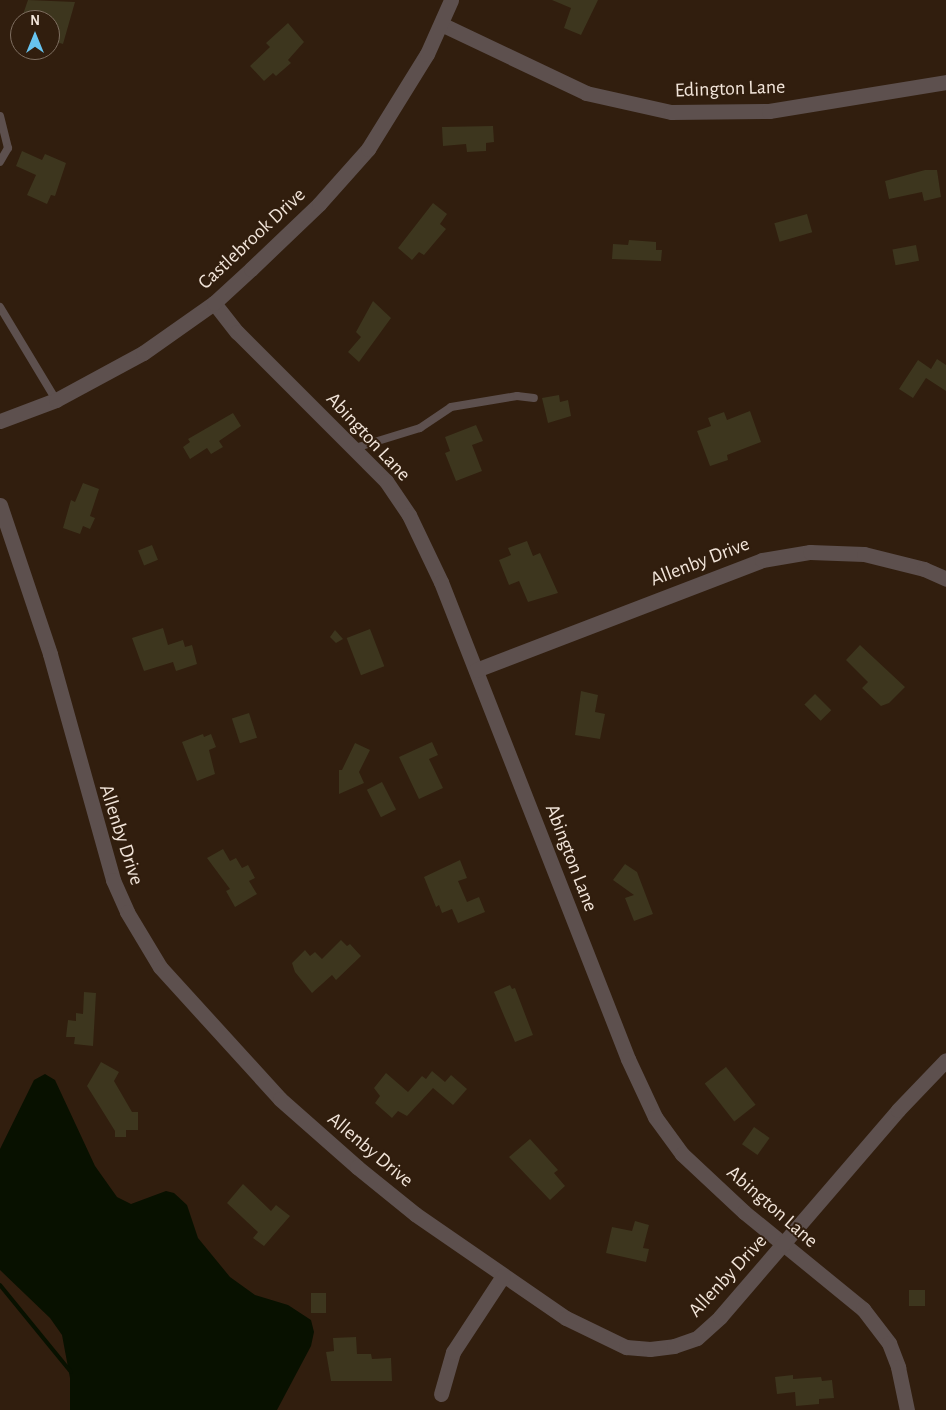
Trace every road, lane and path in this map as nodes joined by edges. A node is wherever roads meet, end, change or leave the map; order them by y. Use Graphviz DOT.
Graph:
graph roads {
  1 [pos="450,0"];
  2 [pos="441,24"];
  3 [pos="946,82"];
  4 [pos="0,116"];
  5 [pos="0,162"];
  6 [pos="214,303"];
  7 [pos="0,307"];
  8 [pos="534,398"];
  9 [pos="56,400"];
  10 [pos="0,422"];
  11 [pos="355,448"];
  12 [pos="0,505"];
  13 [pos="946,579"];
  14 [pos="476,670"];
  15 [pos="946,1060"];
  16 [pos="784,1244"];
  17 [pos="503,1276"];
  18 [pos="441,1394"];
  19 [pos="907,1410"];
  1 -- 2 [label="street, Castlebrook Drive"];
  2 -- 3 [label="street, Edington Lane"];
  2 -- 6 [label="street, Castlebrook Drive"];
  4 -- 5 [label="lane"];
  6 -- 9 [label="street, Castlebrook Drive"];
  6 -- 11 [label="street, Abington Lane"];
  7 -- 9 [label="lane"];
  8 -- 11 [label="lane"];
  9 -- 10 [label="street, Castlebrook Drive"];
  11 -- 14 [label="street, Abington Lane"];
  12 -- 17 [label="street, Allenby Drive"];
  13 -- 14 [label="street, Allenby Drive"];
  14 -- 16 [label="street, Abington Lane"];
  15 -- 16 [label="street, Allenby Drive"];
  16 -- 17 [label="street, Allenby Drive"];
  16 -- 19 [label="street, Abington Lane"];
  17 -- 18 [label="street"];
}
